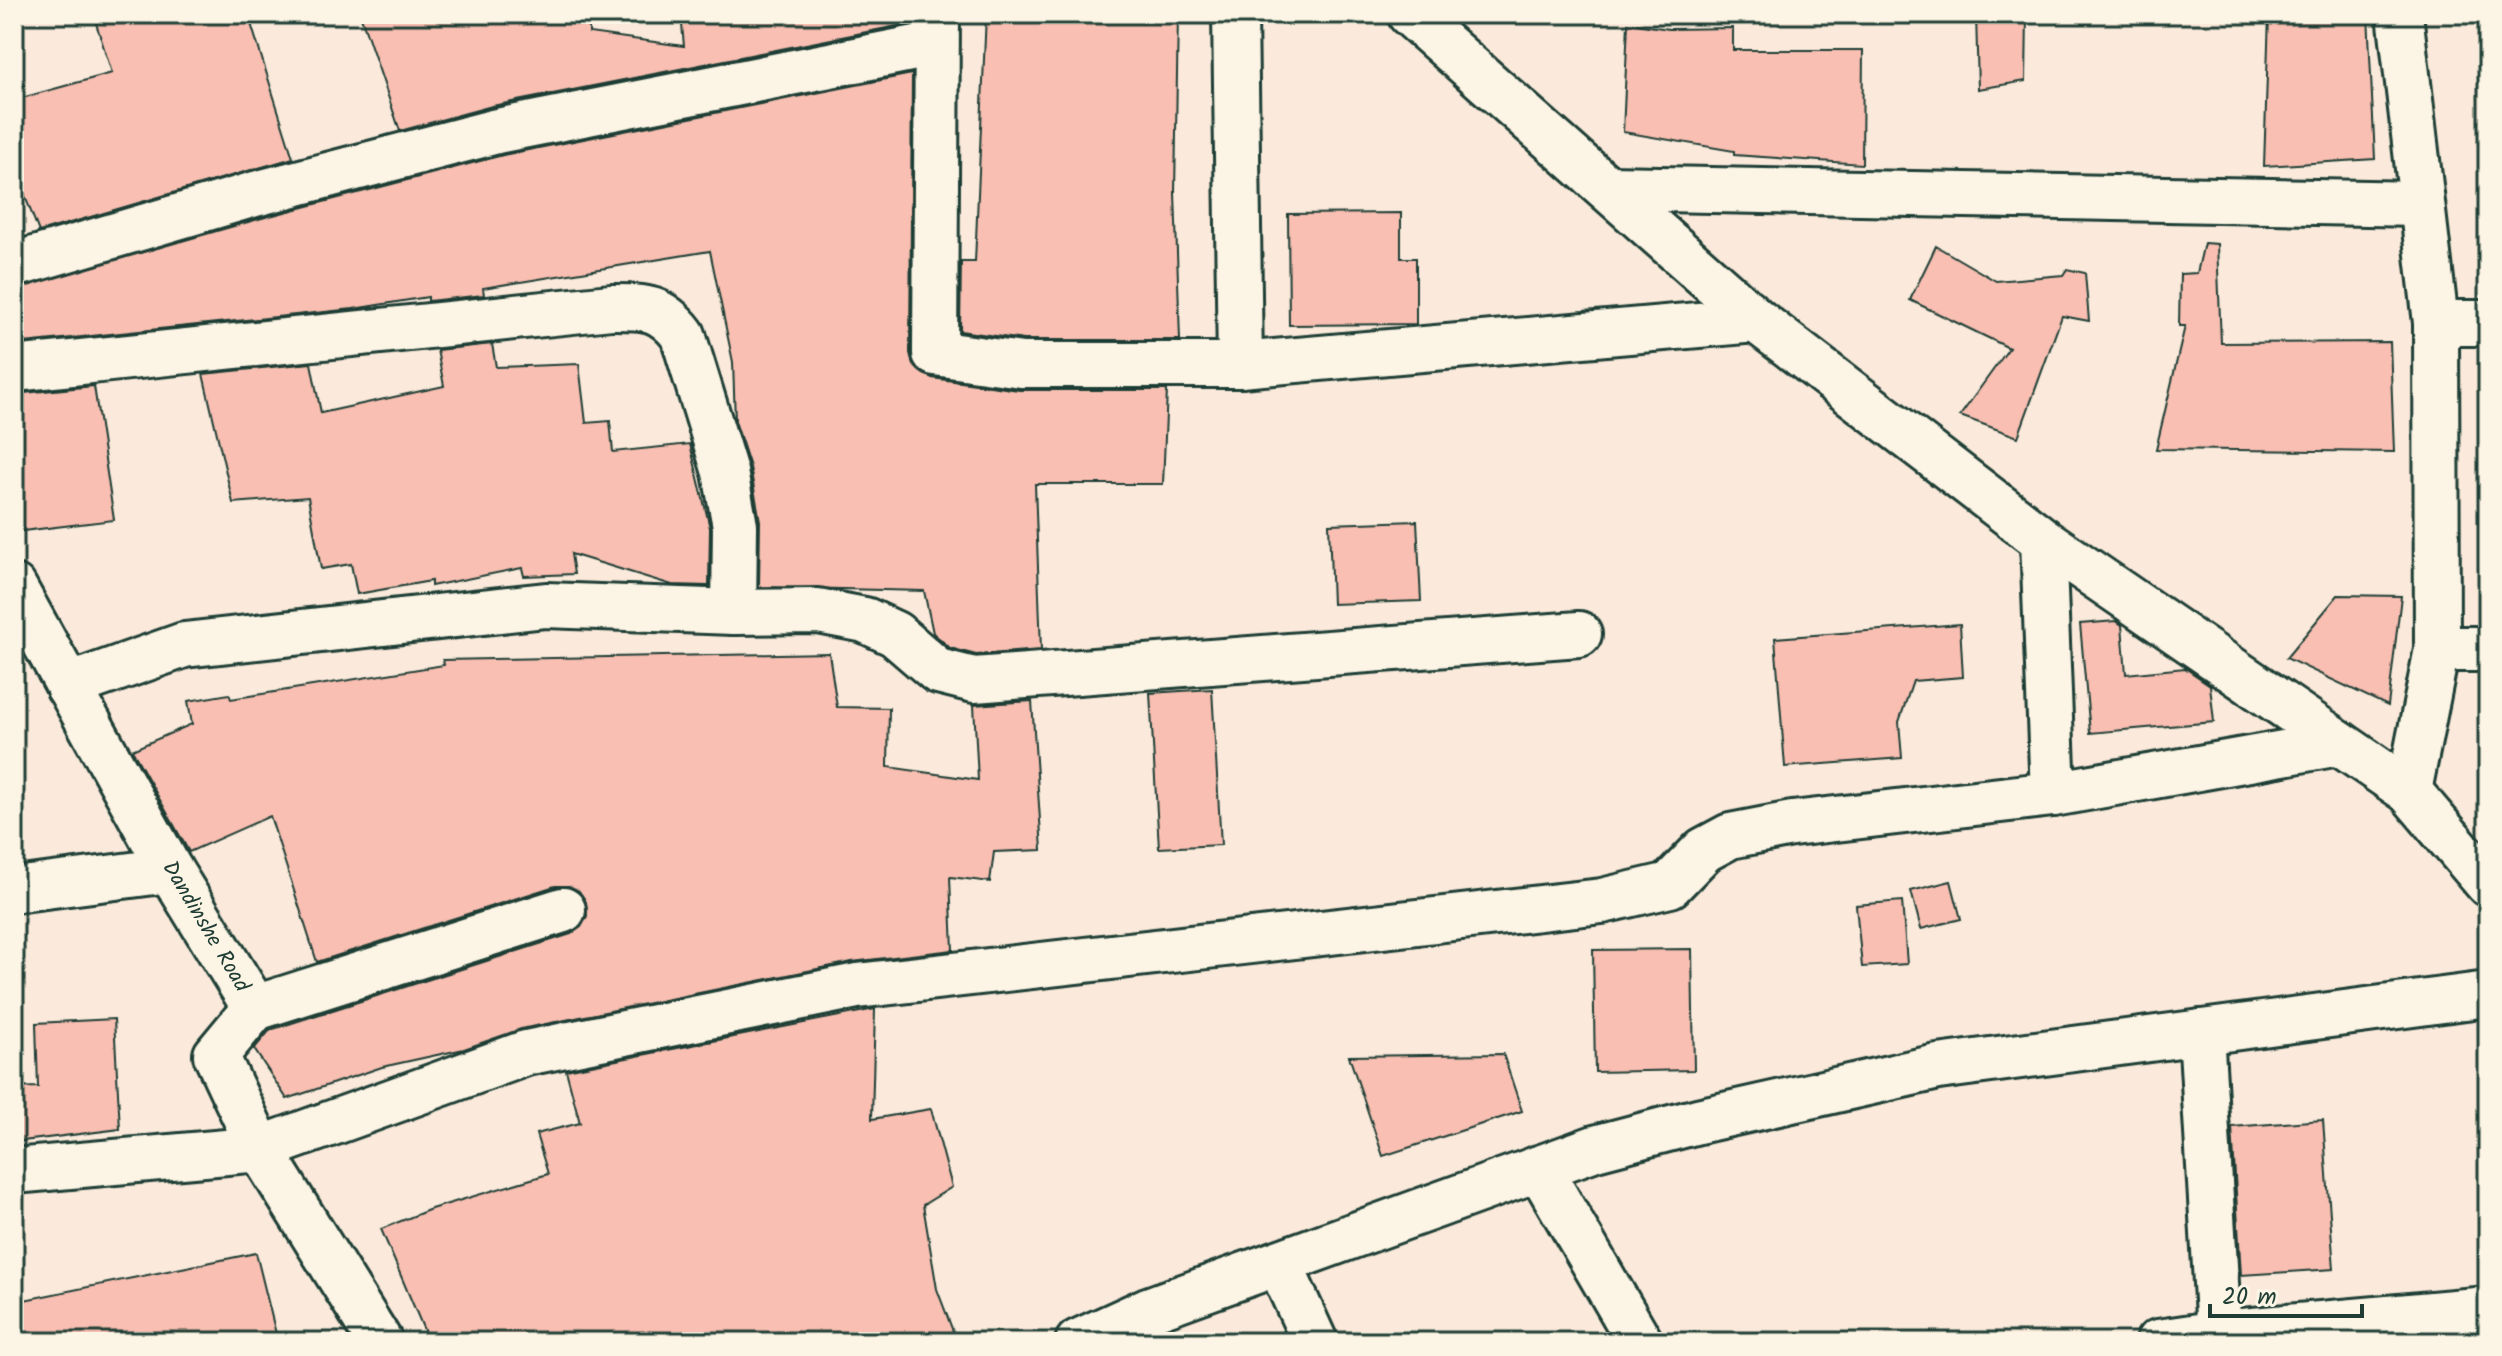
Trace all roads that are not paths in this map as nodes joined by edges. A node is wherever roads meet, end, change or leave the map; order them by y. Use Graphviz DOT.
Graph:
graph roads {
  1 [pos="1235,14"];
  2 [pos="1410,14"];
  3 [pos="2400,14"];
  4 [pos="936,29"];
  5 [pos="1608,188"];
  6 [pos="2420,204"];
  7 [pos="14,265"];
  8 [pos="1756,320"];
  9 [pos="2436,323"];
  10 [pos="2488,323"];
  11 [pos="1240,365"];
  12 [pos="14,369"];
  13 [pos="2043,540"];
  14 [pos="14,587"];
  15 [pos="734,612"];
  16 [pos="1579,634"];
  17 [pos="2437,649"];
  18 [pos="2488,649"];
  19 [pos="68,686"];
  20 [pos="2339,743"];
  21 [pos="2409,791"];
  22 [pos="2053,794"];
  23 [pos="170,870"];
  24 [pos="2488,884"];
  25 [pos="14,890"];
  26 [pos="563,910"];
  27 [pos="2488,994"];
  28 [pos="255,1008"];
  29 [pos="2201,1032"];
  30 [pos="260,1149"];
  31 [pos="1539,1168"];
  32 [pos="14,1171"];
  33 [pos="1279,1263"];
  34 [pos="2488,1309"];
  35 [pos="2400,1330"];
  36 [pos="2219,1333"];
  37 [pos="380,1342"];
  38 [pos="1078,1342"];
  39 [pos="1315,1342"];
  40 [pos="1640,1342"];
  41 [pos="2158,1342"];
  1 -- 11 [label="street"];
  2 -- 5 [label="street"];
  3 -- 6 [label="street"];
  4 -- 7 [label="street"];
  4 -- 11 [label="street"];
  5 -- 6 [label="street"];
  5 -- 8 [label="street"];
  6 -- 9 [label="street"];
  8 -- 11 [label="street"];
  8 -- 13 [label="street"];
  9 -- 10 [label="street"];
  9 -- 17 [label="street"];
  12 -- 15 [label="street"];
  13 -- 20 [label="street"];
  13 -- 22 [label="street"];
  14 -- 19 [label="street, Dandinshe Road"];
  15 -- 16 [label="street"];
  15 -- 19 [label="street"];
  17 -- 18 [label="street"];
  17 -- 21 [label="street"];
  19 -- 23 [label="street, Dandinshe Road"];
  20 -- 21 [label="street"];
  20 -- 22 [label="street"];
  21 -- 24 [label="street"];
  22 -- 30 [label="street"];
  23 -- 25 [label="street"];
  23 -- 28 [label="street, Dandinshe Road"];
  26 -- 28 [label="street"];
  27 -- 29 [label="street"];
  28 -- 30 [label="street, Dandinshe Road"];
  29 -- 31 [label="street"];
  29 -- 36 [label="street"];
  30 -- 32 [label="street"];
  30 -- 37 [label="street, Dandinshe Road"];
  31 -- 33 [label="street"];
  31 -- 40 [label="street"];
  33 -- 38 [label="street"];
  33 -- 39 [label="street"];
  34 -- 35 [label="street"];
  35 -- 36 [label="street"];
  36 -- 41 [label="street"];
}
